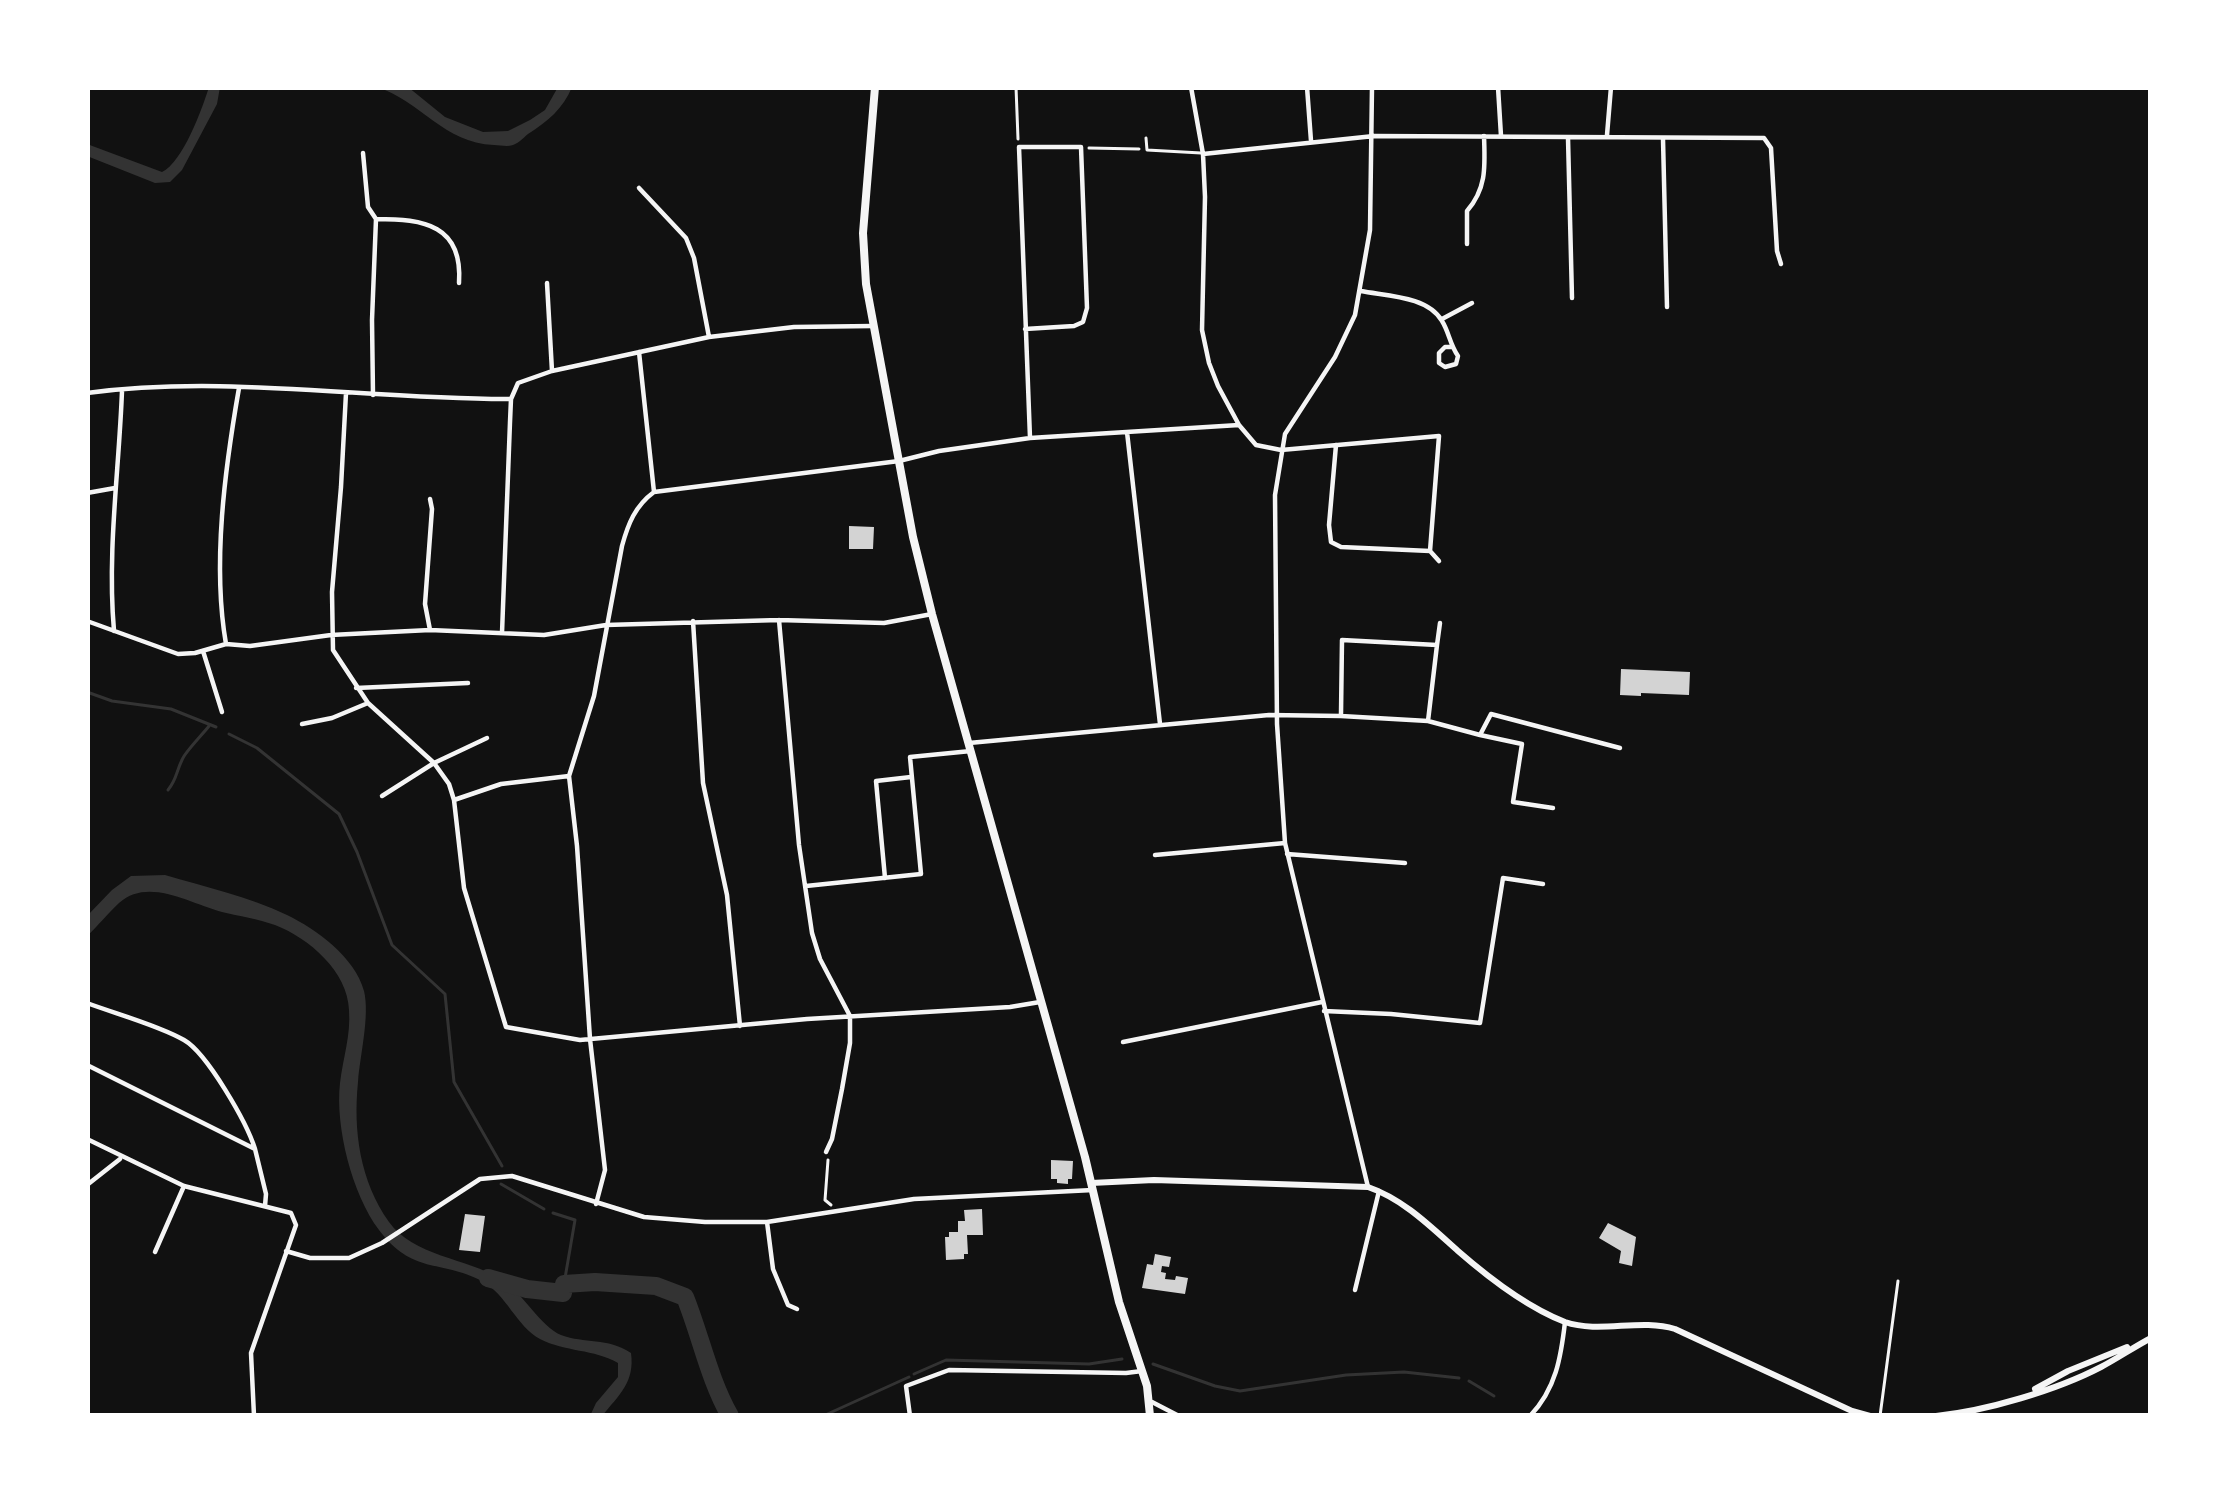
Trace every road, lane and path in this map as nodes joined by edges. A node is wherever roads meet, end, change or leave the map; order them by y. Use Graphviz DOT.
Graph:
graph roads {
  1 [pos="875,87"];
  2 [pos="1016,87"];
  3 [pos="1191,87"];
  4 [pos="1307,87"];
  5 [pos="1372,87"];
  6 [pos="1498,87"];
  7 [pos="1611,87"];
  8 [pos="1373,136"];
  9 [pos="1484,136"];
  10 [pos="1501,136"];
  11 [pos="1607,137"];
  12 [pos="1146,138"];
  13 [pos="1568,138"];
  14 [pos="1664,139"];
  15 [pos="1311,141"];
  16 [pos="1019,147"];
  17 [pos="1081,147"];
  18 [pos="1147,150"];
  19 [pos="363,153"];
  20 [pos="1202,154"];
  21 [pos="639,188"];
  22 [pos="376,219"];
  23 [pos="1467,244"];
  24 [pos="1781,264"];
  25 [pos="459,283"];
  26 [pos="548,283"];
  27 [pos="1361,291"];
  28 [pos="1572,298"];
  29 [pos="1472,303"];
  30 [pos="1667,307"];
  31 [pos="1442,319"];
  32 [pos="873,326"];
  33 [pos="1025,329"];
  34 [pos="709,337"];
  35 [pos="1451,347"];
  36 [pos="639,352"];
  37 [pos="552,371"];
  38 [pos="239,387"];
  39 [pos="123,389"];
  40 [pos="87,393"];
  41 [pos="346,393"];
  42 [pos="373,395"];
  43 [pos="512,399"];
  44 [pos="1239,425"];
  45 [pos="1127,432"];
  46 [pos="1030,438"];
  47 [pos="1336,445"];
  48 [pos="1281,450"];
  49 [pos="898,461"];
  50 [pos="115,488"];
  51 [pos="654,492"];
  52 [pos="87,493"];
  53 [pos="430,499"];
  54 [pos="1430,551"];
  55 [pos="1439,561"];
  56 [pos="932,614"];
  57 [pos="779,620"];
  58 [pos="87,621"];
  59 [pos="693,621"];
  60 [pos="1440,622"];
  61 [pos="606,625"];
  62 [pos="114,631"];
  63 [pos="430,631"];
  64 [pos="502,634"];
  65 [pos="331,635"];
  66 [pos="226,644"];
  67 [pos="1438,645"];
  68 [pos="203,651"];
  69 [pos="468,682"];
  70 [pos="356,688"];
  71 [pos="368,703"];
  72 [pos="222,712"];
  73 [pos="1278,715"];
  74 [pos="1341,716"];
  75 [pos="1428,722"];
  76 [pos="302,724"];
  77 [pos="1160,724"];
  78 [pos="1480,735"];
  79 [pos="487,738"];
  80 [pos="970,747"];
  81 [pos="1620,748"];
  82 [pos="434,763"];
  83 [pos="569,776"];
  84 [pos="912,777"];
  85 [pos="382,796"];
  86 [pos="454,800"];
  87 [pos="1553,808"];
  88 [pos="1285,843"];
  89 [pos="1287,854"];
  90 [pos="1155,855"];
  91 [pos="1405,863"];
  92 [pos="885,878"];
  93 [pos="1543,884"];
  94 [pos="804,886"];
  95 [pos="1042,1002"];
  96 [pos="87,1003"];
  97 [pos="1322,1003"];
  98 [pos="1324,1011"];
  99 [pos="850,1016"];
  100 [pos="740,1026"];
  101 [pos="590,1039"];
  102 [pos="1124,1042"];
  103 [pos="87,1065"];
  104 [pos="87,1139"];
  105 [pos="255,1149"];
  106 [pos="826,1152"];
  107 [pos="122,1157"];
  108 [pos="87,1185"];
  109 [pos="184,1186"];
  110 [pos="1092,1187"];
  111 [pos="1368,1187"];
  112 [pos="1378,1191"];
  113 [pos="596,1204"];
  114 [pos="265,1206"];
  115 [pos="835,1211"];
  116 [pos="767,1222"];
  117 [pos="286,1251"];
  118 [pos="155,1252"];
  119 [pos="1898,1281"];
  120 [pos="1355,1290"];
  121 [pos="797,1309"];
  122 [pos="1565,1322"];
  123 [pos="2148,1339"];
  124 [pos="1142,1371"];
  125 [pos="1150,1401"];
  126 [pos="254,1416"];
  127 [pos="910,1416"];
  128 [pos="1150,1416"];
  129 [pos="1179,1416"];
  130 [pos="1530,1416"];
  131 [pos="1870,1416"];
  132 [pos="1880,1416"];
  133 [pos="1936,1416"];
  1 -- 32 [label="main road"];
  2 -- 16 [label="path"];
  3 -- 20 [label="street"];
  4 -- 15 [label="street"];
  5 -- 8 [label="street"];
  6 -- 10 [label="street"];
  7 -- 11 [label="street"];
  8 -- 9 [label="street"];
  8 -- 15 [label="street"];
  8 -- 27 [label="street"];
  9 -- 10 [label="street"];
  9 -- 23 [label="street"];
  10 -- 13 [label="street"];
  11 -- 13 [label="street"];
  11 -- 14 [label="street"];
  12 -- 18 [label="lane"];
  13 -- 28 [label="street"];
  14 -- 24 [label="street"];
  14 -- 30 [label="street"];
  15 -- 20 [label="street"];
  16 -- 17 [label="street"];
  16 -- 33 [label="street"];
  17 -- 18 [label="path"];
  17 -- 33 [label="street"];
  18 -- 20 [label="lane"];
  19 -- 22 [label="street"];
  20 -- 44 [label="street"];
  21 -- 34 [label="street"];
  22 -- 25 [label="street"];
  22 -- 42 [label="street"];
  26 -- 37 [label="street"];
  27 -- 31 [label="street"];
  27 -- 48 [label="street"];
  29 -- 31 [label="street"];
  31 -- 35 [label="street"];
  32 -- 34 [label="street"];
  32 -- 49 [label="main road"];
  33 -- 46 [label="street"];
  34 -- 36 [label="street"];
  36 -- 37 [label="street"];
  36 -- 51 [label="street"];
  37 -- 43 [label="street"];
  38 -- 39 [label="street"];
  38 -- 41 [label="street"];
  38 -- 66 [label="street"];
  39 -- 40 [label="street"];
  39 -- 50 [label="street"];
  41 -- 42 [label="street"];
  41 -- 65 [label="street"];
  42 -- 43 [label="street"];
  43 -- 64 [label="street"];
  44 -- 45 [label="street"];
  44 -- 48 [label="street"];
  45 -- 46 [label="street"];
  45 -- 77 [label="street"];
  46 -- 49 [label="street"];
  47 -- 48 [label="street"];
  47 -- 54 [label="street"];
  47 -- 54 [label="street"];
  48 -- 73 [label="street"];
  49 -- 51 [label="street"];
  49 -- 56 [label="main road"];
  50 -- 52 [label="street"];
  50 -- 62 [label="street"];
  51 -- 61 [label="street"];
  53 -- 63 [label="street"];
  54 -- 55 [label="street"];
  56 -- 57 [label="street"];
  56 -- 80 [label="main road"];
  57 -- 59 [label="street"];
  57 -- 94 [label="street"];
  58 -- 62 [label="street"];
  59 -- 61 [label="street"];
  59 -- 100 [label="street"];
  60 -- 67 [label="street"];
  61 -- 64 [label="street"];
  61 -- 83 [label="street"];
  62 -- 68 [label="street"];
  63 -- 64 [label="street"];
  63 -- 65 [label="street"];
  65 -- 66 [label="street"];
  65 -- 70 [label="street"];
  66 -- 68 [label="street"];
  67 -- 74 [label="street"];
  67 -- 75 [label="street"];
  68 -- 72 [label="street"];
  69 -- 70 [label="street"];
  70 -- 71 [label="street"];
  71 -- 76 [label="street"];
  71 -- 82 [label="street"];
  73 -- 74 [label="street"];
  73 -- 77 [label="street"];
  73 -- 88 [label="street"];
  74 -- 75 [label="street"];
  75 -- 78 [label="street"];
  77 -- 80 [label="street"];
  78 -- 81 [label="street"];
  78 -- 87 [label="street"];
  79 -- 82 [label="street"];
  80 -- 84 [label="street"];
  80 -- 95 [label="main road"];
  82 -- 85 [label="street"];
  82 -- 86 [label="street"];
  83 -- 86 [label="street"];
  83 -- 101 [label="street"];
  84 -- 92 [label="street"];
  84 -- 92 [label="street"];
  86 -- 101 [label="street"];
  88 -- 89 [label="street"];
  88 -- 90 [label="street"];
  89 -- 91 [label="street"];
  89 -- 97 [label="street"];
  92 -- 94 [label="street"];
  93 -- 98 [label="street"];
  94 -- 99 [label="street"];
  95 -- 99 [label="street"];
  95 -- 110 [label="main road"];
  96 -- 105 [label="street"];
  97 -- 98 [label="street"];
  97 -- 102 [label="street"];
  98 -- 111 [label="street"];
  99 -- 100 [label="street"];
  99 -- 106 [label="street"];
  100 -- 101 [label="street"];
  101 -- 113 [label="street"];
  103 -- 105 [label="street"];
  104 -- 107 [label="street"];
  105 -- 114 [label="street"];
  106 -- 115 [label="path"];
  107 -- 108 [label="street"];
  107 -- 109 [label="street"];
  109 -- 114 [label="street"];
  109 -- 118 [label="street"];
  110 -- 111 [label="street"];
  110 -- 115 [label="street"];
  110 -- 124 [label="main road"];
  111 -- 112 [label="street"];
  112 -- 120 [label="street"];
  112 -- 122 [label="street"];
  113 -- 116 [label="street"];
  113 -- 117 [label="street"];
  114 -- 117 [label="street"];
  115 -- 116 [label="street"];
  116 -- 121 [label="street"];
  117 -- 126 [label="street"];
  119 -- 132 [label="path"];
  122 -- 130 [label="street"];
  122 -- 131 [label="street"];
  123 -- 133 [label="street"];
  124 -- 125 [label="main road"];
  124 -- 127 [label="street"];
  125 -- 128 [label="main road"];
  125 -- 129 [label="street"];
}
